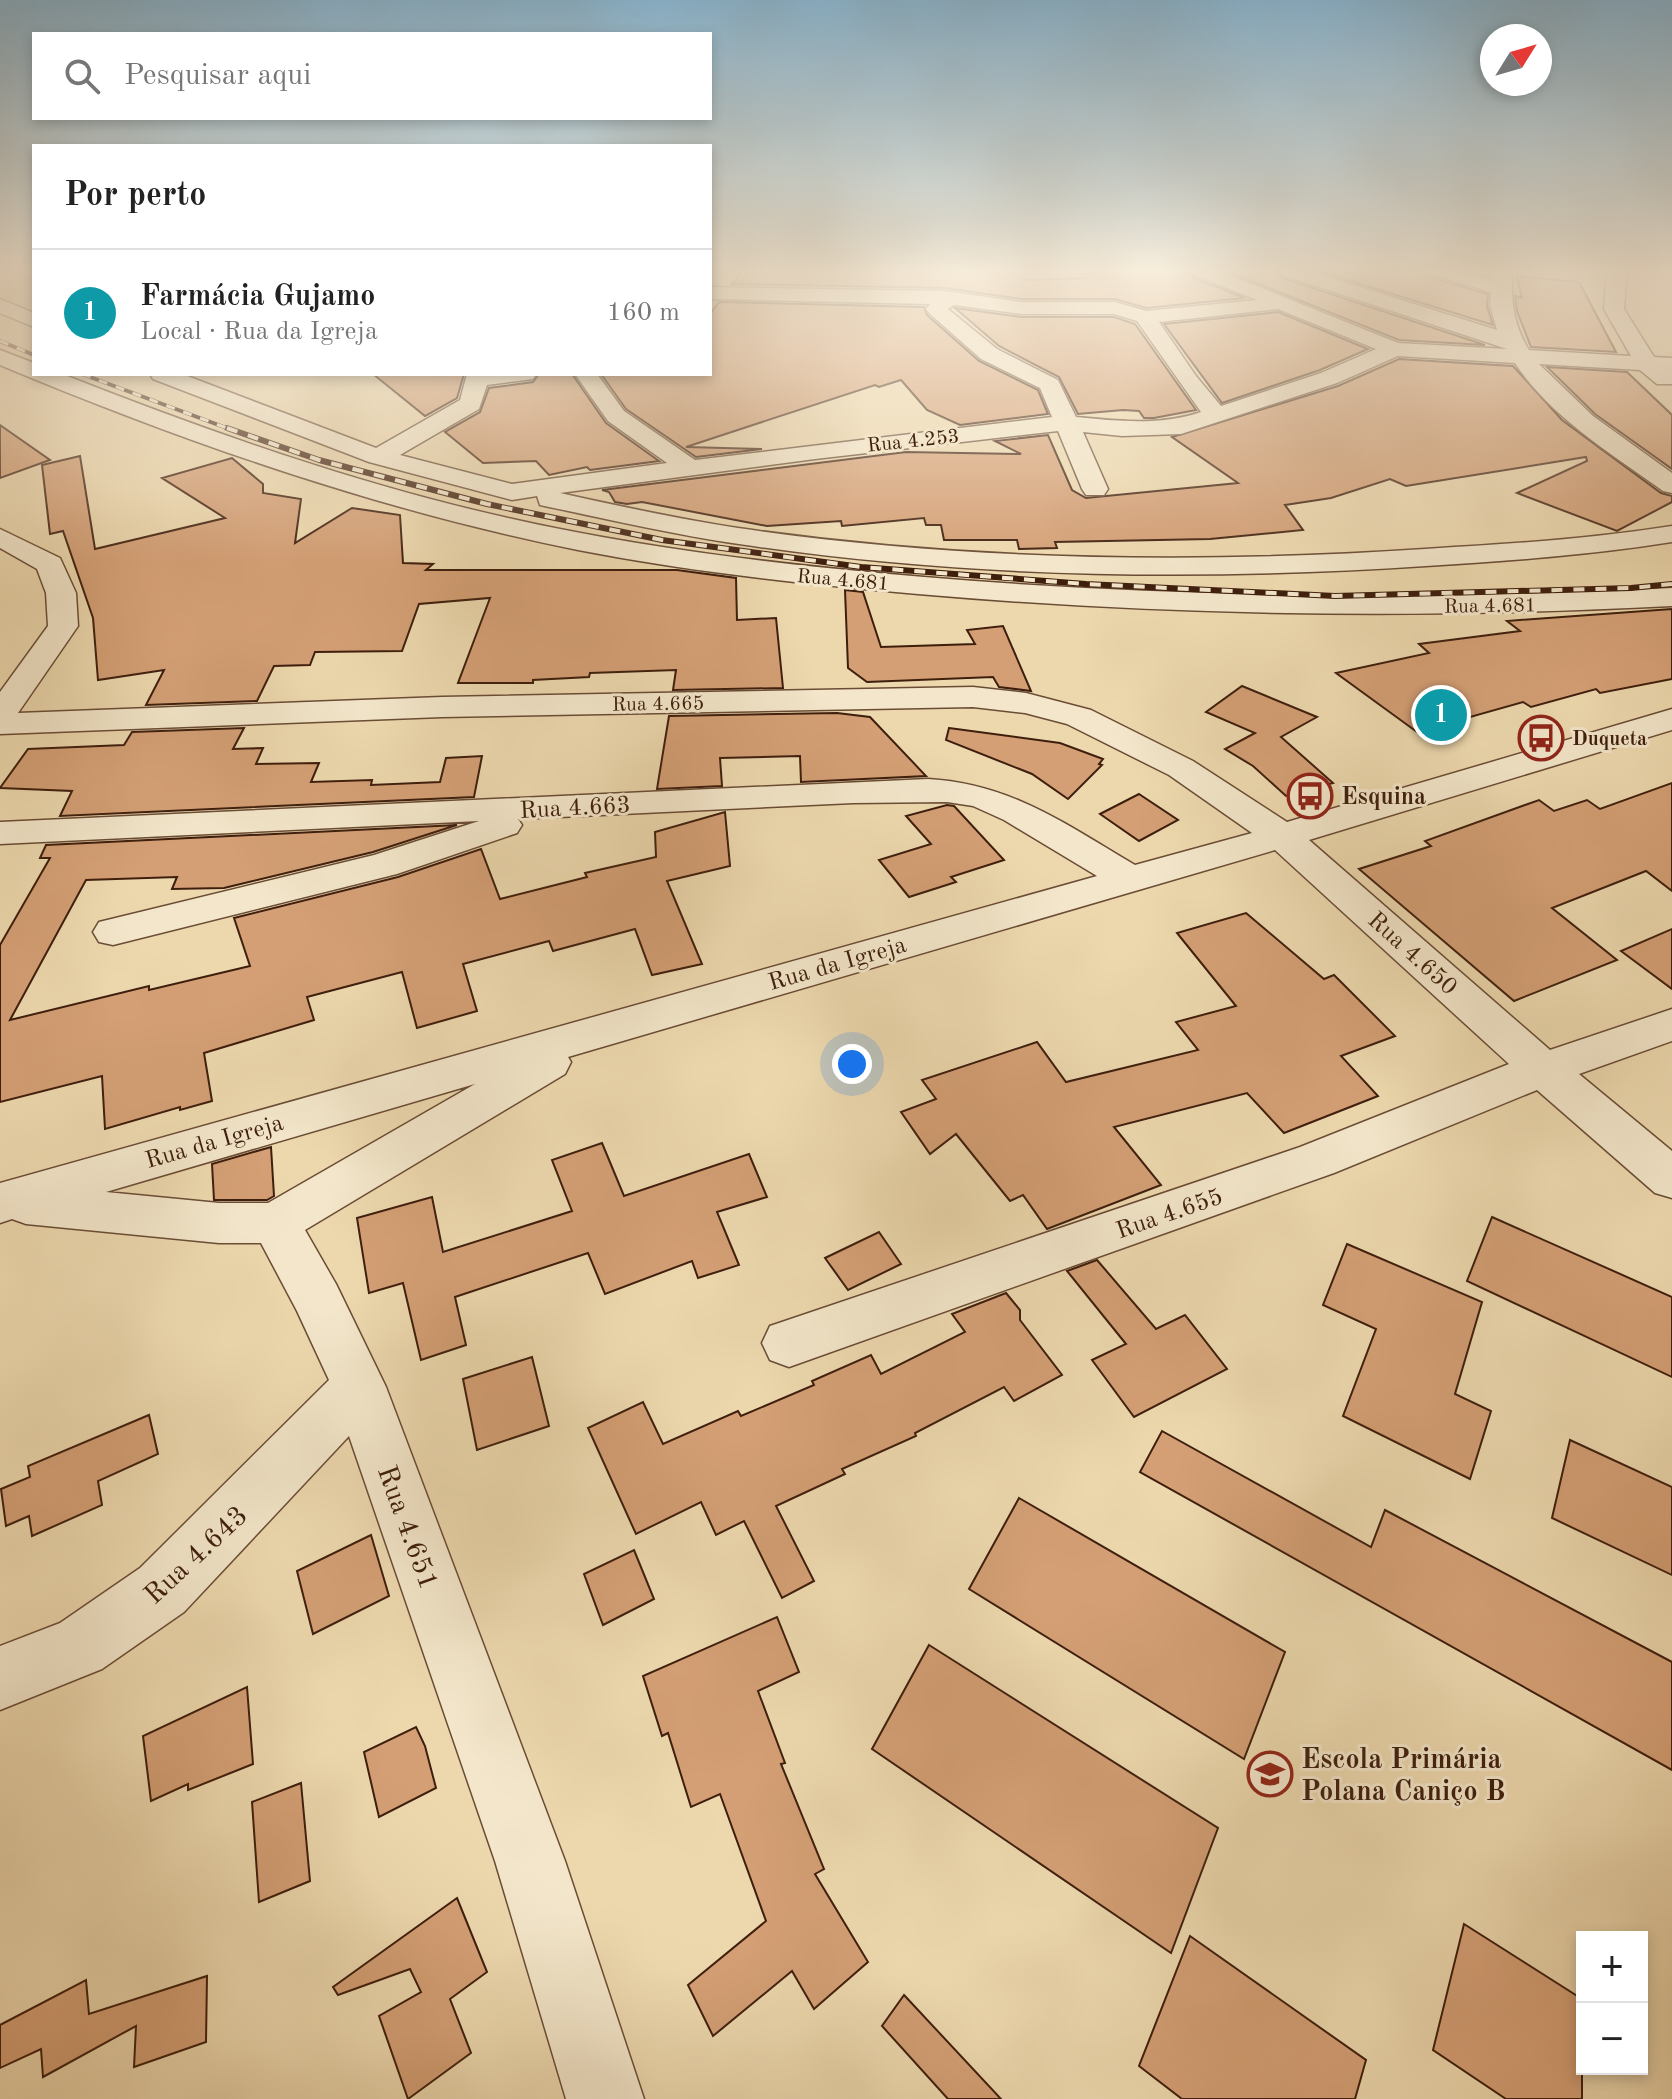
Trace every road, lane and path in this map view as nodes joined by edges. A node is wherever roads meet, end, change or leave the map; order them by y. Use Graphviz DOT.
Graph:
graph roads {
  1 [pos="1020,369"];
  2 [pos="1180,369"];
  3 [pos="1350,369"];
  4 [pos="1536,369"];
  5 [pos="1653,369"];
  6 [pos="47,376"];
  7 [pos="166,376"];
  8 [pos="478,376"];
  9 [pos="587,376"];
  10 [pos="1672,385"];
  11 [pos="1217,416"];
  12 [pos="1068,423"];
  13 [pos="378,457"];
  14 [pos="692,469"];
  15 [pos="1672,485"];
  16 [pos="1095,489"];
  17 [pos="512,492"];
  18 [pos="1672,534"];
  19 [pos="0,537"];
  20 [pos="1672,597"];
  21 [pos="0,715"];
  22 [pos="1672,719"];
  23 [pos="0,724"];
  24 [pos="556,808"];
  25 [pos="0,833"];
  26 [pos="1282,836"];
  27 [pos="1129,879"];
  28 [pos="113,932"];
  29 [pos="1672,1025"];
  30 [pos="602,1030"];
  31 [pos="1543,1069"];
  32 [pos="1672,1179"];
  33 [pos="2,1202"];
  34 [pos="275,1223"];
  35 [pos="789,1343"];
  36 [pos="359,1387"];
  37 [pos="0,1678"];
  38 [pos="605,2099"];
  1 -- 12 [label="street"];
  2 -- 11 [label="street"];
  3 -- 11 [label="street, Rua 4.253"];
  4 -- 15 [label="street"];
  5 -- 10 [label="street"];
  6 -- 20 [label="street, Rua 4.681"];
  7 -- 13 [label="street, Rua 4.253"];
  8 -- 13 [label="street"];
  9 -- 14 [label="street"];
  11 -- 12 [label="street, Rua 4.253"];
  12 -- 14 [label="street, Rua 4.253"];
  12 -- 16 [label="street"];
  13 -- 17 [label="street, Rua 4.253"];
  14 -- 17 [label="street, Rua 4.253"];
  17 -- 18 [label="street"];
  19 -- 21 [label="street"];
  22 -- 26 [label="street, Rua da Igreja"];
  23 -- 26 [label="street, Rua 4.665"];
  24 -- 25 [label="street, Rua 4.663"];
  24 -- 27 [label="street, Rua 4.663"];
  24 -- 28 [label="street"];
  26 -- 27 [label="street, Rua da Igreja"];
  26 -- 31 [label="street, Rua 4.650"];
  27 -- 30 [label="street, Rua da Igreja"];
  29 -- 31 [label="street, Rua 4.655"];
  30 -- 33 [label="street, Rua da Igreja"];
  30 -- 34 [label="street"];
  31 -- 32 [label="street, Rua 4.650"];
  31 -- 35 [label="street, Rua 4.655"];
  33 -- 34 [label="street"];
  34 -- 36 [label="street, Rua 4.651"];
  36 -- 37 [label="street, Rua 4.643"];
  36 -- 38 [label="street, Rua 4.651"];
}
